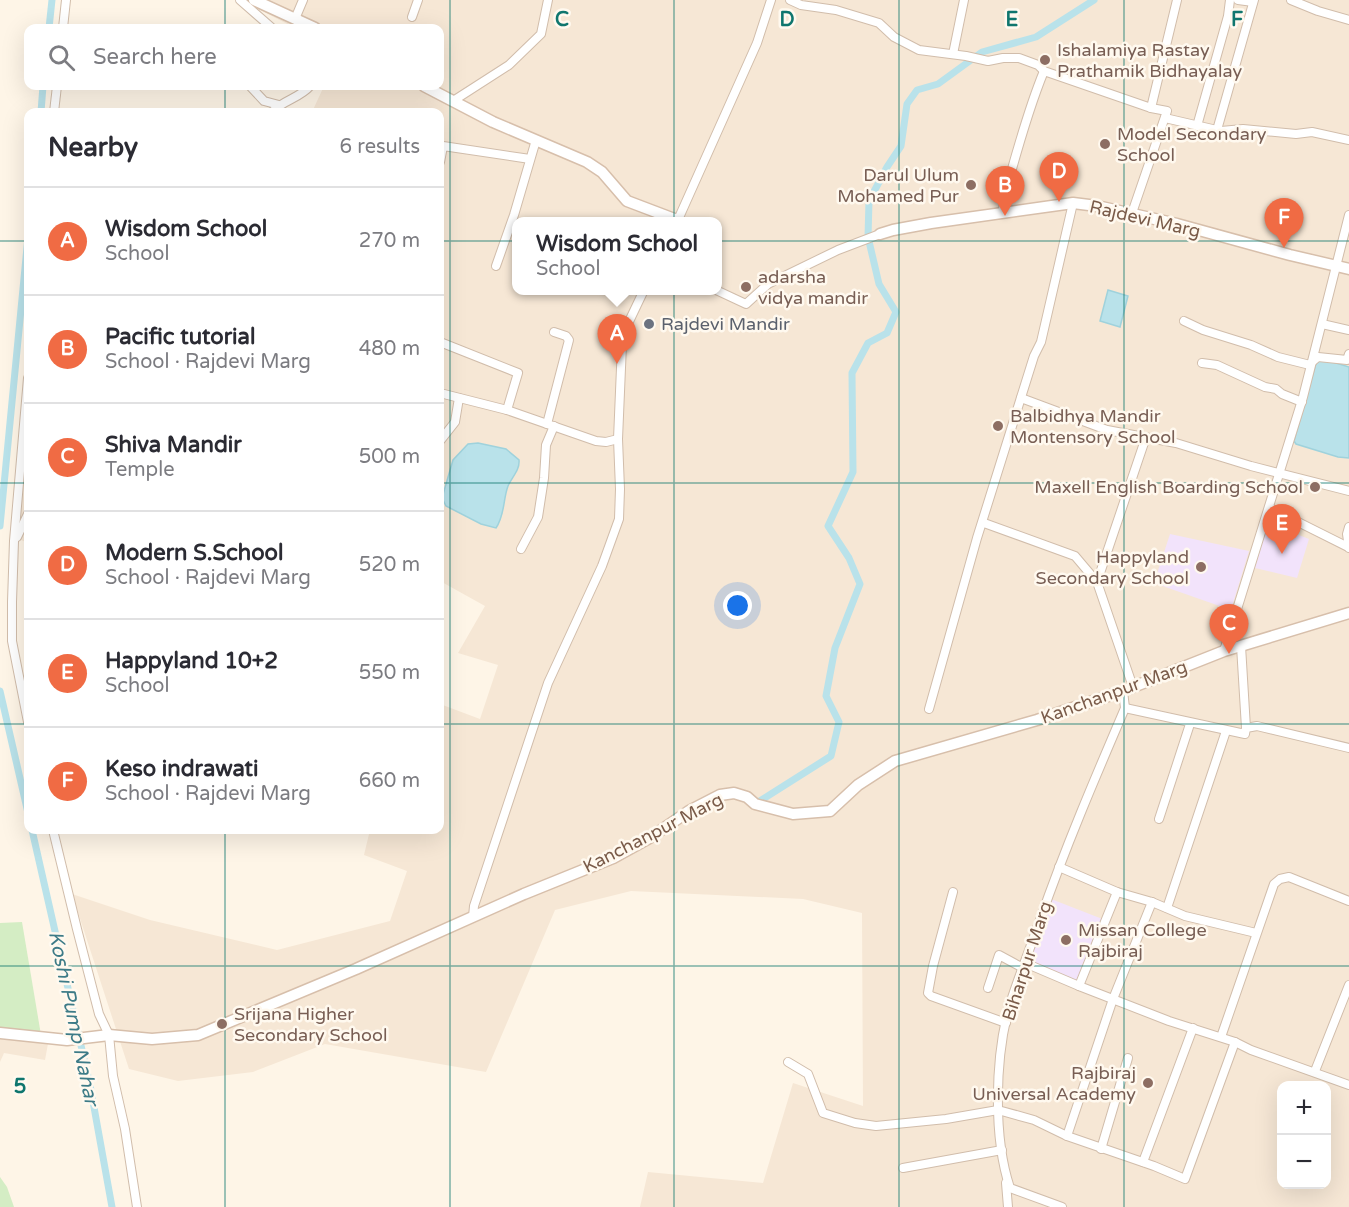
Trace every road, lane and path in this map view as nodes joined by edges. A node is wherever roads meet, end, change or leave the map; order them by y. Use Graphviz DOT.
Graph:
graph roads {
  1 [pos="66,0"];
  2 [pos="240,0"];
  3 [pos="254,0"];
  4 [pos="303,0"];
  5 [pos="418,0"];
  6 [pos="548,0"];
  7 [pos="771,0"];
  8 [pos="790,0"];
  9 [pos="964,0"];
  10 [pos="1178,0"];
  11 [pos="1230,0"];
  12 [pos="1238,0"];
  13 [pos="1291,0"];
  14 [pos="1253,1"];
  15 [pos="412,17"];
  16 [pos="295,19"];
  17 [pos="1349,20"];
  18 [pos="63,24"];
  19 [pos="267,24"];
  20 [pos="306,24"];
  21 [pos="953,54"];
  22 [pos="1044,71"];
  23 [pos="57,90"];
  24 [pos="254,90"];
  25 [pos="306,90"];
  26 [pos="432,90"];
  27 [pos="453,101"];
  28 [pos="279,105"];
  29 [pos="54,108"];
  30 [pos="276,108"];
  31 [pos="1151,108"];
  32 [pos="1165,118"];
  33 [pos="1197,126"];
  34 [pos="1217,130"];
  35 [pos="536,140"];
  36 [pos="1349,140"];
  37 [pos="444,146"];
  38 [pos="530,159"];
  39 [pos="1073,203"];
  40 [pos="1003,213"];
  41 [pos="1132,213"];
  42 [pos="1349,215"];
  43 [pos="513,217"];
  44 [pos="667,217"];
  45 [pos="679,217"];
  46 [pos="512,221"];
  47 [pos="880,234"];
  48 [pos="496,266"];
  49 [pos="1336,266"];
  50 [pos="1349,269"];
  51 [pos="722,294"];
  52 [pos="642,295"];
  53 [pos="1184,321"];
  54 [pos="1322,324"];
  55 [pos="1349,330"];
  56 [pos="554,332"];
  57 [pos="444,344"];
  58 [pos="1349,354"];
  59 [pos="1202,363"];
  60 [pos="1310,364"];
  61 [pos="444,394"];
  62 [pos="459,398"];
  63 [pos="1021,398"];
  64 [pos="1302,402"];
  65 [pos="507,410"];
  66 [pos="550,425"];
  67 [pos="24,428"];
  68 [pos="444,436"];
  69 [pos="1146,437"];
  70 [pos="618,438"];
  71 [pos="1280,474"];
  72 [pos="1349,491"];
  73 [pos="1270,508"];
  74 [pos="24,522"];
  75 [pos="984,523"];
  76 [pos="1349,527"];
  77 [pos="15,541"];
  78 [pos="1348,547"];
  79 [pos="521,549"];
  80 [pos="1097,582"];
  81 [pos="1349,613"];
  82 [pos="1241,646"];
  83 [pos="1224,651"];
  84 [pos="1128,689"];
  85 [pos="24,702"];
  86 [pos="1125,708"];
  87 [pos="929,709"];
  88 [pos="1190,724"];
  89 [pos="1246,728"];
  90 [pos="1226,731"];
  91 [pos="1349,748"];
  92 [pos="1159,819"];
  93 [pos="54,834"];
  94 [pos="1059,867"];
  95 [pos="953,892"];
  96 [pos="1117,892"];
  97 [pos="1349,901"];
  98 [pos="1152,902"];
  99 [pos="1167,908"];
  100 [pos="473,917"];
  101 [pos="1256,933"];
  102 [pos="1024,965"];
  103 [pos="1079,986"];
  104 [pos="1349,987"];
  105 [pos="988,988"];
  106 [pos="1113,999"];
  107 [pos="1006,1023"];
  108 [pos="1193,1028"];
  109 [pos="0,1033"];
  110 [pos="109,1035"];
  111 [pos="1221,1037"];
  112 [pos="1235,1042"];
  113 [pos="1128,1058"];
  114 [pos="788,1062"];
  115 [pos="1315,1071"];
  116 [pos="1349,1085"];
  117 [pos="998,1110"];
  118 [pos="1067,1136"];
  119 [pos="1101,1149"];
  120 [pos="1002,1150"];
  121 [pos="1143,1162"];
  122 [pos="903,1168"];
  123 [pos="1006,1178"];
  124 [pos="136,1207"];
  125 [pos="1008,1207"];
  126 [pos="1062,1207"];
  1 -- 18 [label="street"];
  2 -- 19 [label="street"];
  3 -- 16 [label="main road"];
  4 -- 16 [label="street"];
  5 -- 15 [label="street"];
  6 -- 27 [label="street"];
  7 -- 45 [label="street"];
  8 -- 21 [label="street"];
  9 -- 21 [label="street"];
  10 -- 31 [label="street"];
  11 -- 33 [label="street"];
  12 -- 14 [label="street"];
  13 -- 17 [label="street"];
  14 -- 34 [label="street"];
  16 -- 20 [label="main road"];
  21 -- 22 [label="street"];
  22 -- 31 [label="street"];
  22 -- 40 [label="street"];
  23 -- 29 [label="street"];
  24 -- 28 [label="street"];
  25 -- 28 [label="street"];
  26 -- 27 [label="main road"];
  27 -- 35 [label="main road"];
  28 -- 30 [label="street"];
  31 -- 32 [label="street"];
  32 -- 33 [label="street"];
  32 -- 41 [label="street"];
  33 -- 34 [label="street"];
  34 -- 36 [label="street"];
  35 -- 38 [label="street"];
  35 -- 44 [label="main road"];
  37 -- 38 [label="street"];
  38 -- 43 [label="street"];
  39 -- 40 [label="main road, Rajdevi Marg"];
  39 -- 41 [label="main road, Rajdevi Marg"];
  39 -- 63 [label="street"];
  40 -- 47 [label="main road, Rajdevi Marg"];
  41 -- 49 [label="main road, Rajdevi Marg"];
  42 -- 49 [label="street"];
  46 -- 48 [label="street"];
  47 -- 51 [label="street"];
  49 -- 50 [label="main road, Rajdevi Marg"];
  49 -- 54 [label="street"];
  52 -- 70 [label="street"];
  53 -- 60 [label="street"];
  54 -- 55 [label="street"];
  54 -- 60 [label="street"];
  56 -- 66 [label="street"];
  57 -- 65 [label="street"];
  58 -- 60 [label="street"];
  59 -- 64 [label="street"];
  60 -- 64 [label="street"];
  61 -- 62 [label="street"];
  62 -- 65 [label="street"];
  62 -- 68 [label="street"];
  63 -- 69 [label="street"];
  63 -- 75 [label="street"];
  64 -- 71 [label="street"];
  65 -- 66 [label="street"];
  66 -- 70 [label="street"];
  66 -- 79 [label="street"];
  67 -- 77 [label="street"];
  69 -- 71 [label="street"];
  69 -- 80 [label="street"];
  70 -- 100 [label="street"];
  71 -- 72 [label="street"];
  71 -- 73 [label="street"];
  73 -- 78 [label="street"];
  73 -- 83 [label="street"];
  74 -- 77 [label="street"];
  75 -- 80 [label="street"];
  75 -- 87 [label="street"];
  76 -- 78 [label="street"];
  77 -- 85 [label="street"];
  80 -- 84 [label="street, Biharpur Marg"];
  81 -- 82 [label="main road, Kanchanpur Marg"];
  82 -- 83 [label="main road, Kanchanpur Marg"];
  82 -- 89 [label="street"];
  83 -- 84 [label="main road, Kanchanpur Marg"];
  84 -- 86 [label="street, Biharpur Marg"];
  84 -- 100 [label="main road, Kanchanpur Marg"];
  86 -- 88 [label="street"];
  86 -- 94 [label="street, Biharpur Marg"];
  88 -- 90 [label="street"];
  88 -- 92 [label="street"];
  89 -- 90 [label="street"];
  89 -- 91 [label="street"];
  90 -- 99 [label="street"];
  93 -- 110 [label="street"];
  94 -- 96 [label="street"];
  94 -- 102 [label="street, Biharpur Marg"];
  95 -- 107 [label="street"];
  96 -- 98 [label="street"];
  96 -- 103 [label="street"];
  97 -- 101 [label="street"];
  98 -- 99 [label="street"];
  98 -- 106 [label="street"];
  99 -- 101 [label="street"];
  100 -- 110 [label="main road, Kanchanpur Marg"];
  101 -- 111 [label="street"];
  102 -- 103 [label="street"];
  102 -- 105 [label="street"];
  102 -- 107 [label="street, Biharpur Marg"];
  103 -- 106 [label="street"];
  104 -- 115 [label="street"];
  106 -- 108 [label="street"];
  106 -- 118 [label="street"];
  107 -- 117 [label="street, Biharpur Marg"];
  108 -- 111 [label="street"];
  108 -- 121 [label="street"];
  109 -- 110 [label="main road, Kanchanpur Marg"];
  110 -- 124 [label="street"];
  111 -- 112 [label="street"];
  112 -- 115 [label="street"];
  112 -- 121 [label="street"];
  113 -- 119 [label="street"];
  114 -- 117 [label="street"];
  115 -- 116 [label="street"];
  117 -- 118 [label="street"];
  117 -- 120 [label="street, Biharpur Marg"];
  118 -- 119 [label="street"];
  119 -- 121 [label="street"];
  120 -- 122 [label="street"];
  120 -- 123 [label="street, Biharpur Marg"];
  123 -- 125 [label="street, Biharpur Marg"];
  123 -- 126 [label="street"];
}
